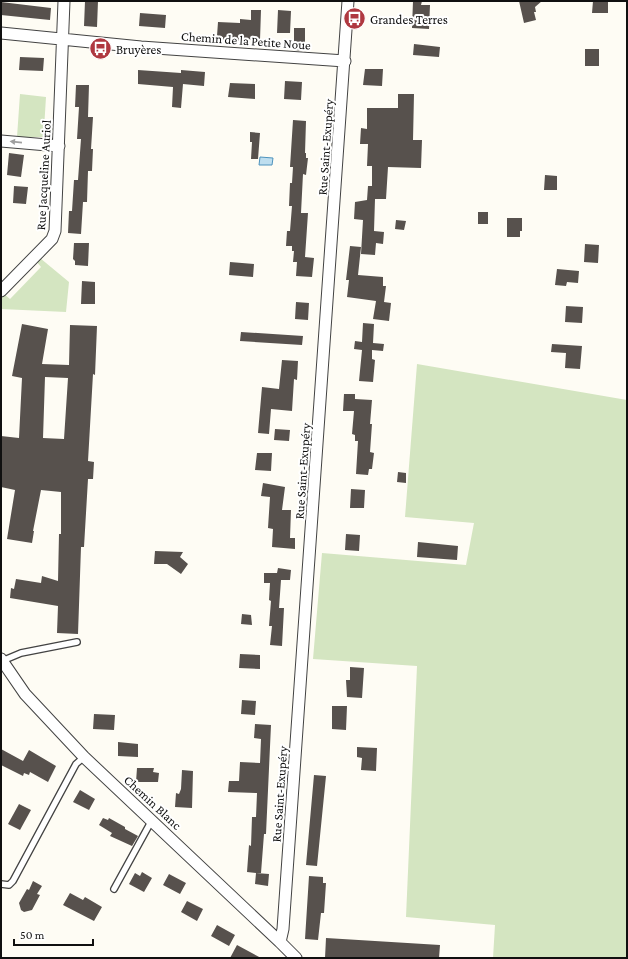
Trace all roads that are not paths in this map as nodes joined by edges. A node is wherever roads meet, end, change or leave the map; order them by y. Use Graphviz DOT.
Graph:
graph roads {
  1 [pos="64,1"];
  2 [pos="348,1"];
  3 [pos="1,32"];
  4 [pos="63,39"];
  5 [pos="345,61"];
  6 [pos="1,141"];
  7 [pos="59,146"];
  8 [pos="1,291"];
  9 [pos="77,642"];
  10 [pos="2,660"];
  11 [pos="84,757"];
  12 [pos="152,820"];
  13 [pos="1,884"];
  14 [pos="114,889"];
  15 [pos="280,942"];
  16 [pos="296,958"];
  1 -- 4 [label="street, Rue Jacqueline Auriol"];
  2 -- 5 [label="street, Rue Saint-Exupéry"];
  3 -- 4 [label="street, Chemin de la Petite Noue"];
  4 -- 5 [label="street, Chemin de la Petite Noue"];
  4 -- 7 [label="street, Rue Jacqueline Auriol"];
  5 -- 15 [label="street, Rue Saint-Exupéry"];
  7 -- 6 [label="street, one-way"];
  7 -- 8 [label="street, Rue Jacqueline Auriol"];
  9 -- 10 [label="lane"];
  10 -- 11 [label="street, Chemin Blanc"];
  11 -- 12 [label="street, Chemin Blanc"];
  11 -- 13 [label="lane"];
  12 -- 14 [label="lane"];
  12 -- 15 [label="street, Chemin Blanc"];
  15 -- 16 [label="street, Chemin Blanc"];
}
